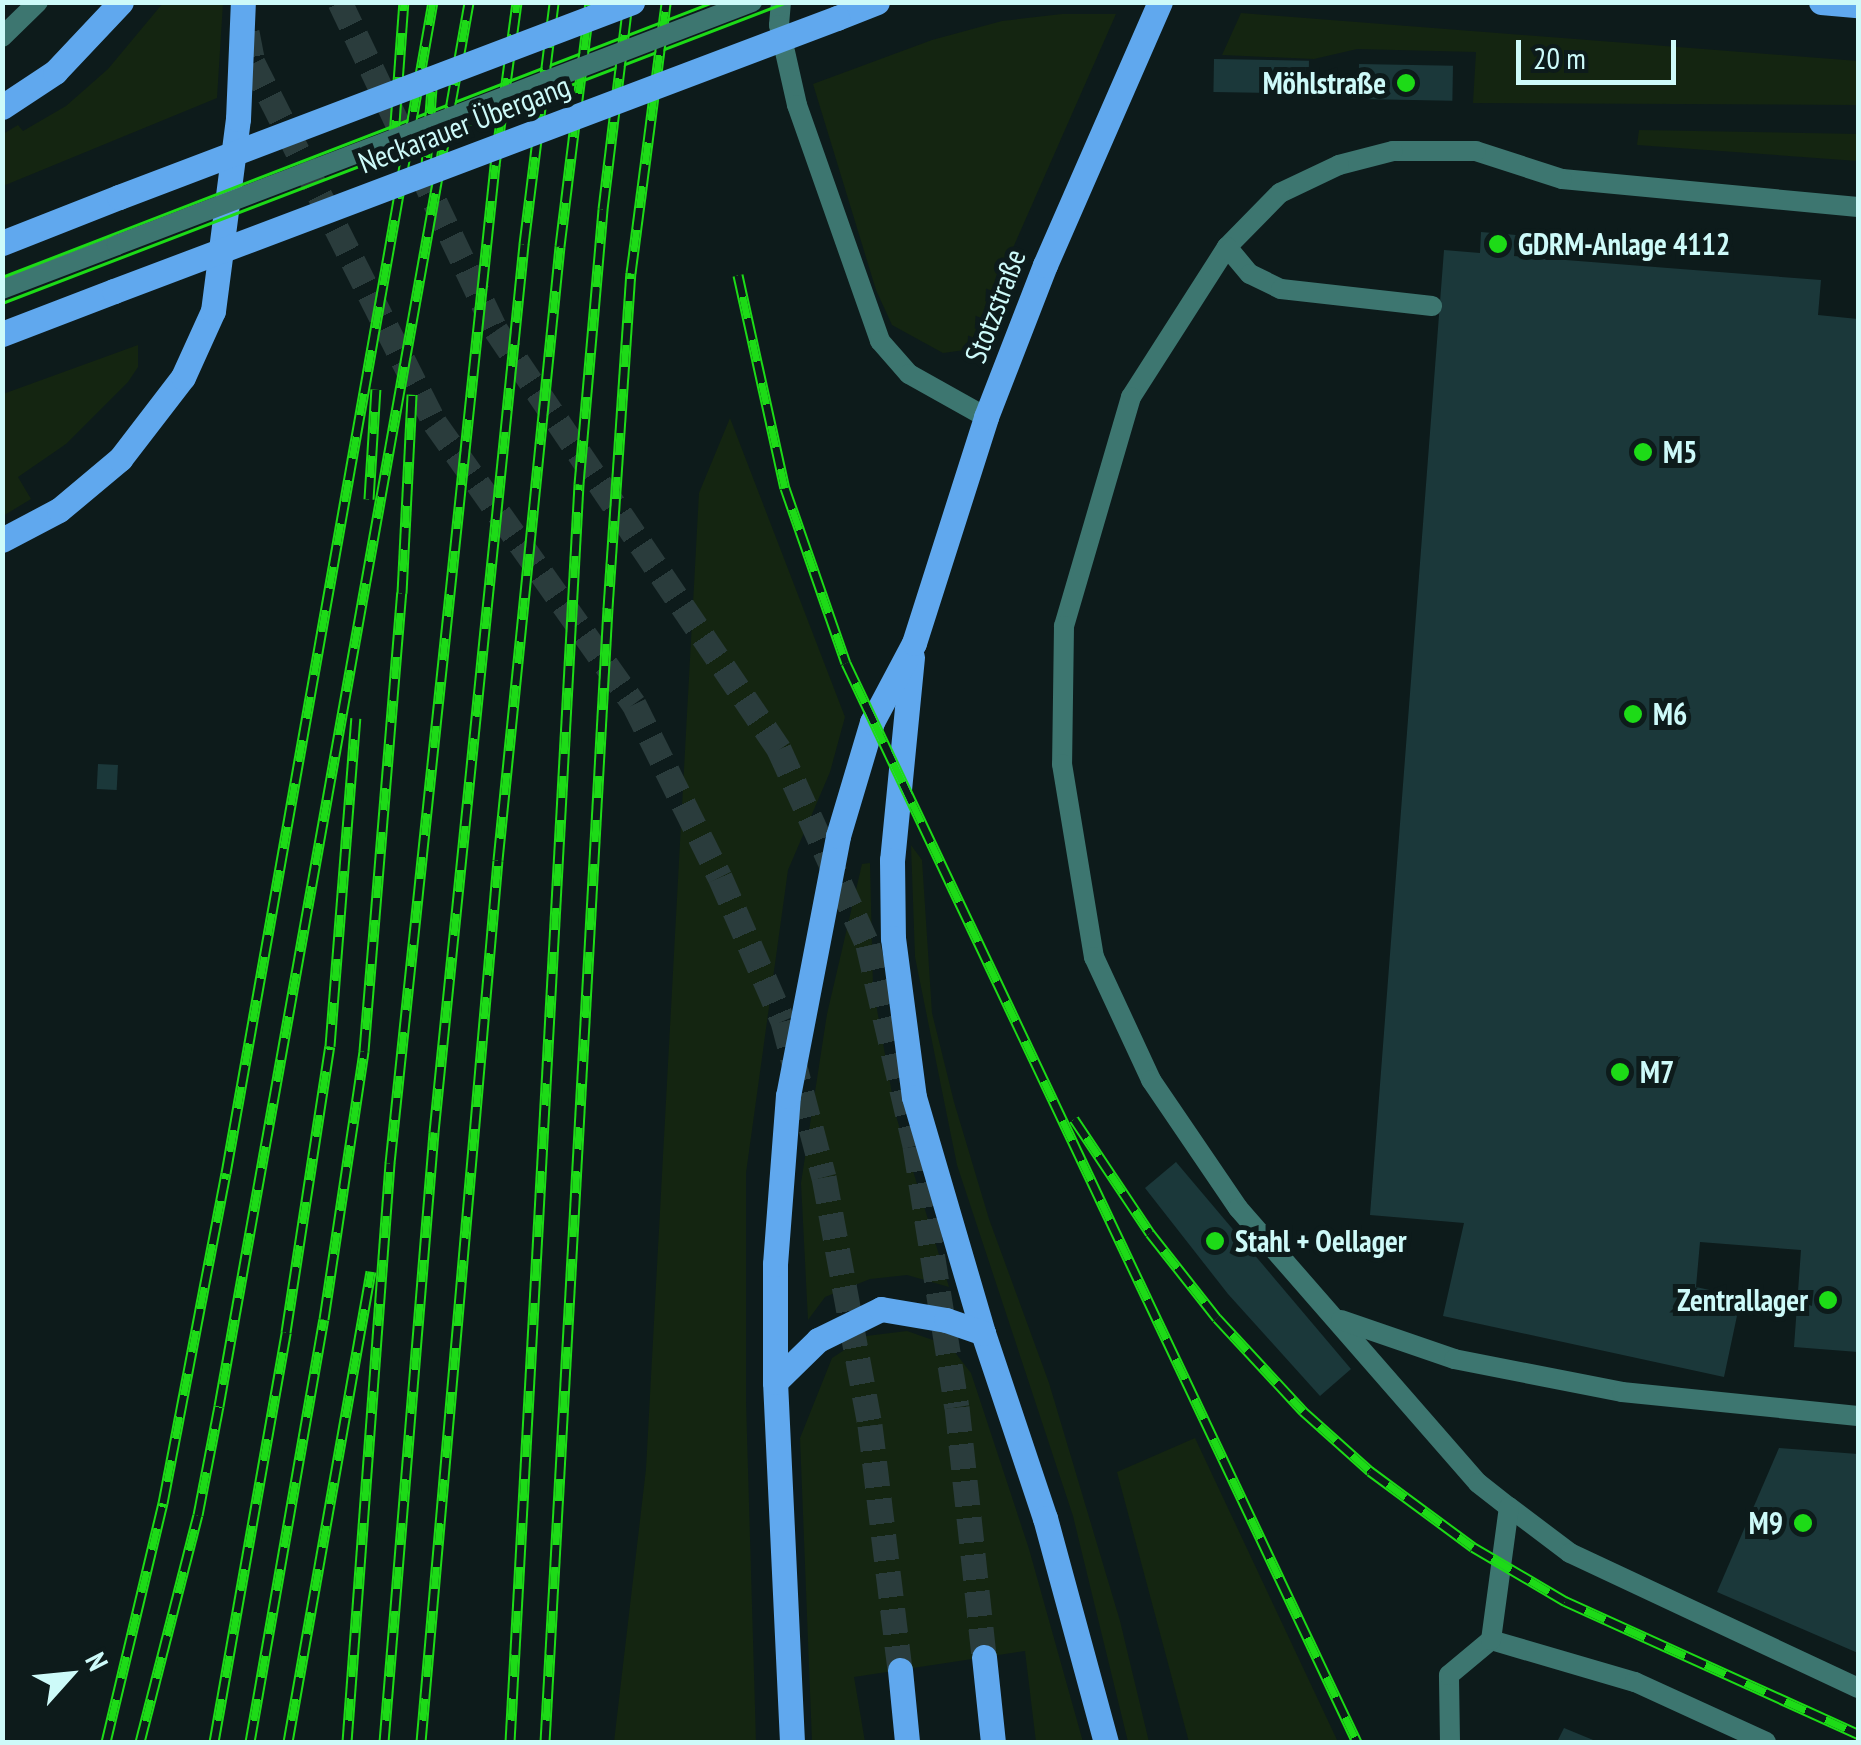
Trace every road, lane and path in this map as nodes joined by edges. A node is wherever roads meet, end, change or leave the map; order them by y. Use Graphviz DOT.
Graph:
graph roads {
  1 [pos="38,2"];
  2 [pos="120,2"];
  3 [pos="244,2"];
  4 [pos="632,2"];
  5 [pos="752,2"];
  6 [pos="781,2"];
  7 [pos="877,2"];
  8 [pos="1160,2"];
  9 [pos="1822,2"];
  10 [pos="1858,6"];
  11 [pos="2,37"];
  12 [pos="2,107"];
  13 [pos="1858,207"];
  14 [pos="2,242"];
  15 [pos="1226,248"];
  16 [pos="2,288"];
  17 [pos="1432,306"];
  18 [pos="2,334"];
  19 [pos="986,418"];
  20 [pos="2,540"];
  21 [pos="914,642"];
  22 [pos="1339,1320"];
  23 [pos="983,1333"];
  24 [pos="775,1382"];
  25 [pos="1858,1416"];
  26 [pos="1508,1507"];
  27 [pos="1491,1640"];
  28 [pos="984,1658"];
  29 [pos="900,1670"];
  30 [pos="1858,1688"];
  31 [pos="792,1742"];
  32 [pos="907,1742"];
  33 [pos="993,1742"];
  34 [pos="1106,1742"];
  35 [pos="1450,1742"];
  36 [pos="1766,1742"];
  1 -- 11 [label="street"];
  2 -- 12 [label="main road"];
  3 -- 20 [label="main road"];
  4 -- 14 [label="main road, Neckarauer Übergang, bridge"];
  5 -- 16 [label="street, bridge"];
  6 -- 19 [label="street"];
  7 -- 18 [label="main road, Neckarauer Übergang, bridge"];
  8 -- 19 [label="main road, Stotzstraße"];
  9 -- 10 [label="main road"];
  13 -- 15 [label="street"];
  15 -- 17 [label="street"];
  15 -- 22 [label="street"];
  19 -- 21 [label="main road, Stotzstraße"];
  21 -- 23 [label="main road"];
  21 -- 24 [label="main road"];
  22 -- 25 [label="street"];
  22 -- 26 [label="street"];
  23 -- 24 [label="main road"];
  23 -- 34 [label="main road"];
  24 -- 31 [label="main road"];
  26 -- 27 [label="street"];
  26 -- 30 [label="street"];
  27 -- 35 [label="street"];
  27 -- 36 [label="street"];
  28 -- 33 [label="main road"];
  29 -- 32 [label="main road"];
}
